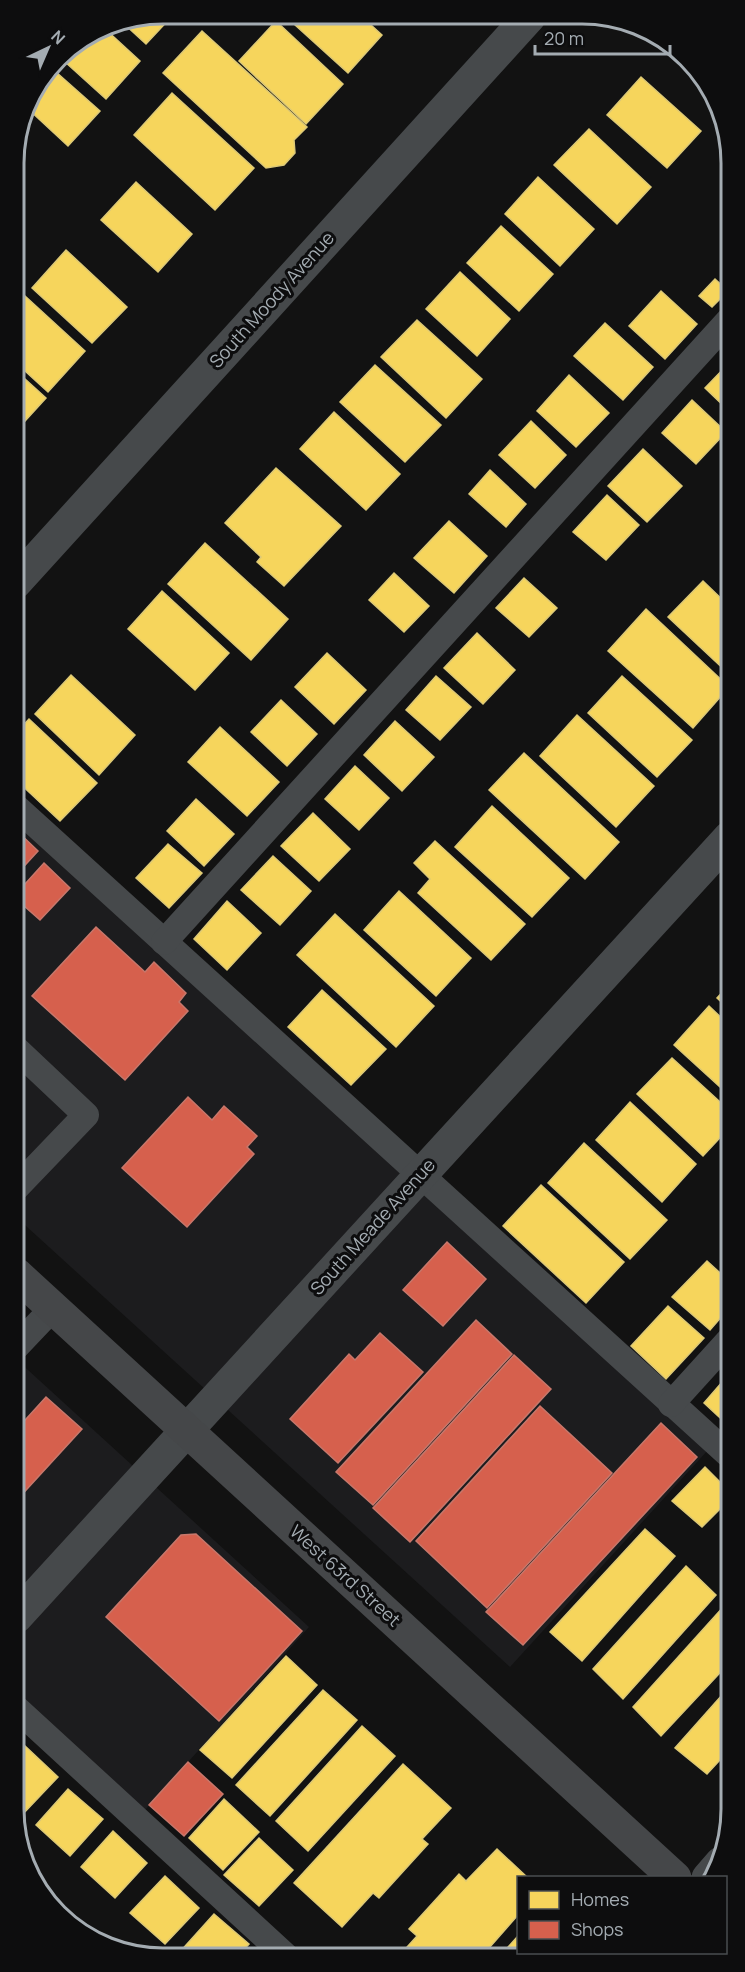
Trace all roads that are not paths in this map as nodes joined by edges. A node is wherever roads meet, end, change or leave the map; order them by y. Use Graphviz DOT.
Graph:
graph roads {
  1 [pos="523,24"];
  2 [pos="721,329"];
  3 [pos="24,573"];
  4 [pos="24,814"];
  5 [pos="721,847"];
  6 [pos="164,942"];
  7 [pos="24,1056"];
  8 [pos="420,1176"];
  9 [pos="24,1179"];
  10 [pos="24,1281"];
  11 [pos="53,1308"];
  12 [pos="24,1339"];
  13 [pos="721,1349"];
  14 [pos="671,1404"];
  15 [pos="186,1431"];
  16 [pos="721,1448"];
  17 [pos="24,1608"];
  18 [pos="24,1715"];
  19 [pos="673,1876"];
  20 [pos="277,1948"];
  1 -- 3 [label="street, South Moody Avenue"];
  2 -- 6 [label="lane"];
  4 -- 6 [label="lane"];
  5 -- 8 [label="street, South Meade Avenue"];
  6 -- 8 [label="lane"];
  7 -- 9 [label="lane"];
  8 -- 14 [label="lane"];
  8 -- 15 [label="street, South Meade Avenue"];
  10 -- 11 [label="main road, West 63rd Street"];
  11 -- 12 [label="lane"];
  11 -- 15 [label="main road, West 63rd Street"];
  13 -- 14 [label="lane"];
  14 -- 16 [label="lane"];
  15 -- 17 [label="street, South Meade Avenue"];
  15 -- 19 [label="main road, West 63rd Street"];
  18 -- 20 [label="lane"];
}
